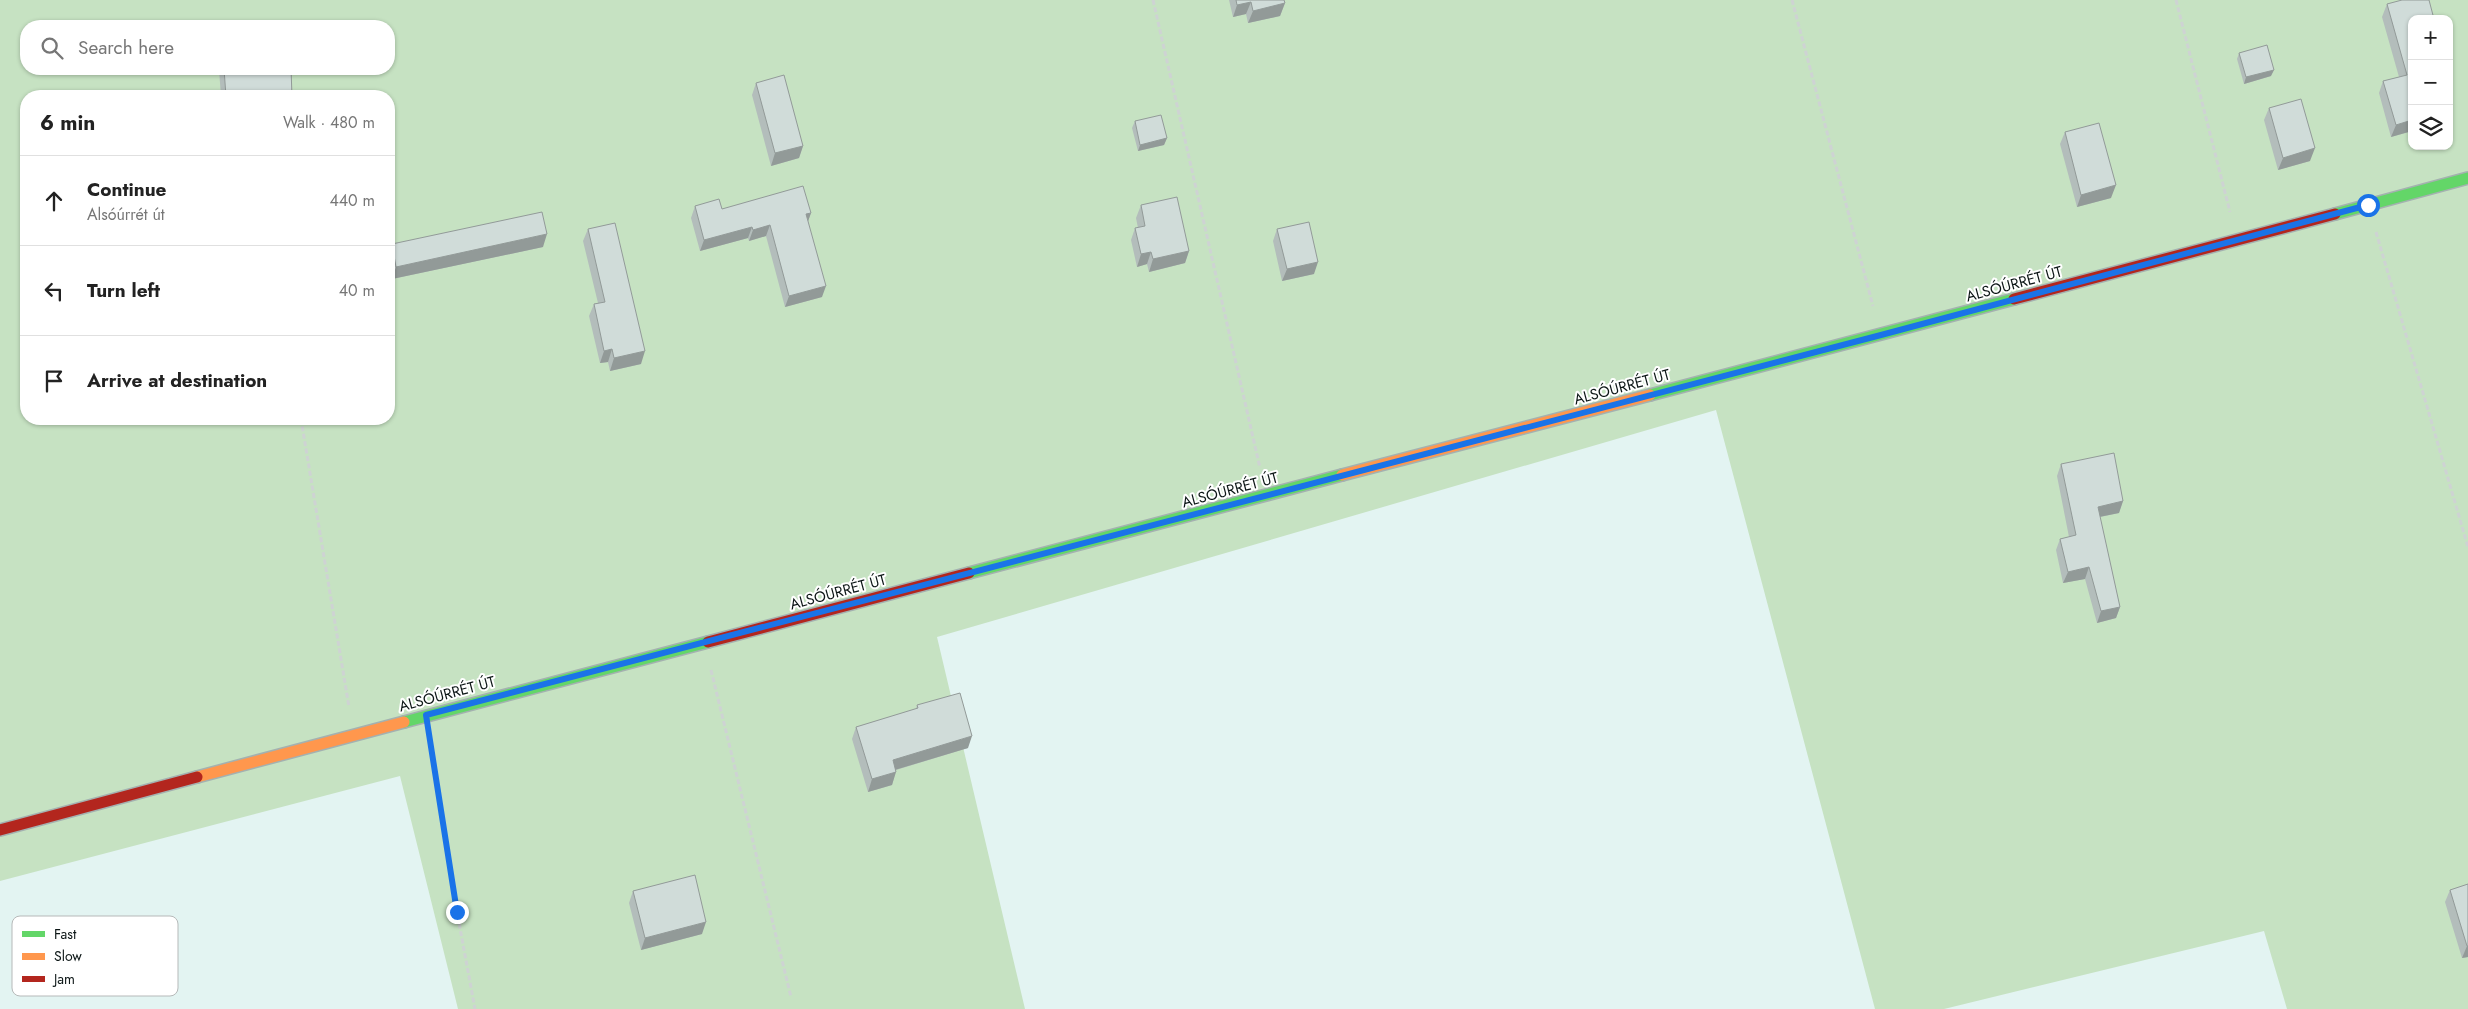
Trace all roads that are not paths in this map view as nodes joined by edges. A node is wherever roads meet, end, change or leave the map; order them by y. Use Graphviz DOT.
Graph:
graph roads {
  1 [pos="2468,178"];
  2 [pos="0,830"];
  1 -- 2 [label="street, ALSÓÚRRÉT ÚT"];
}
